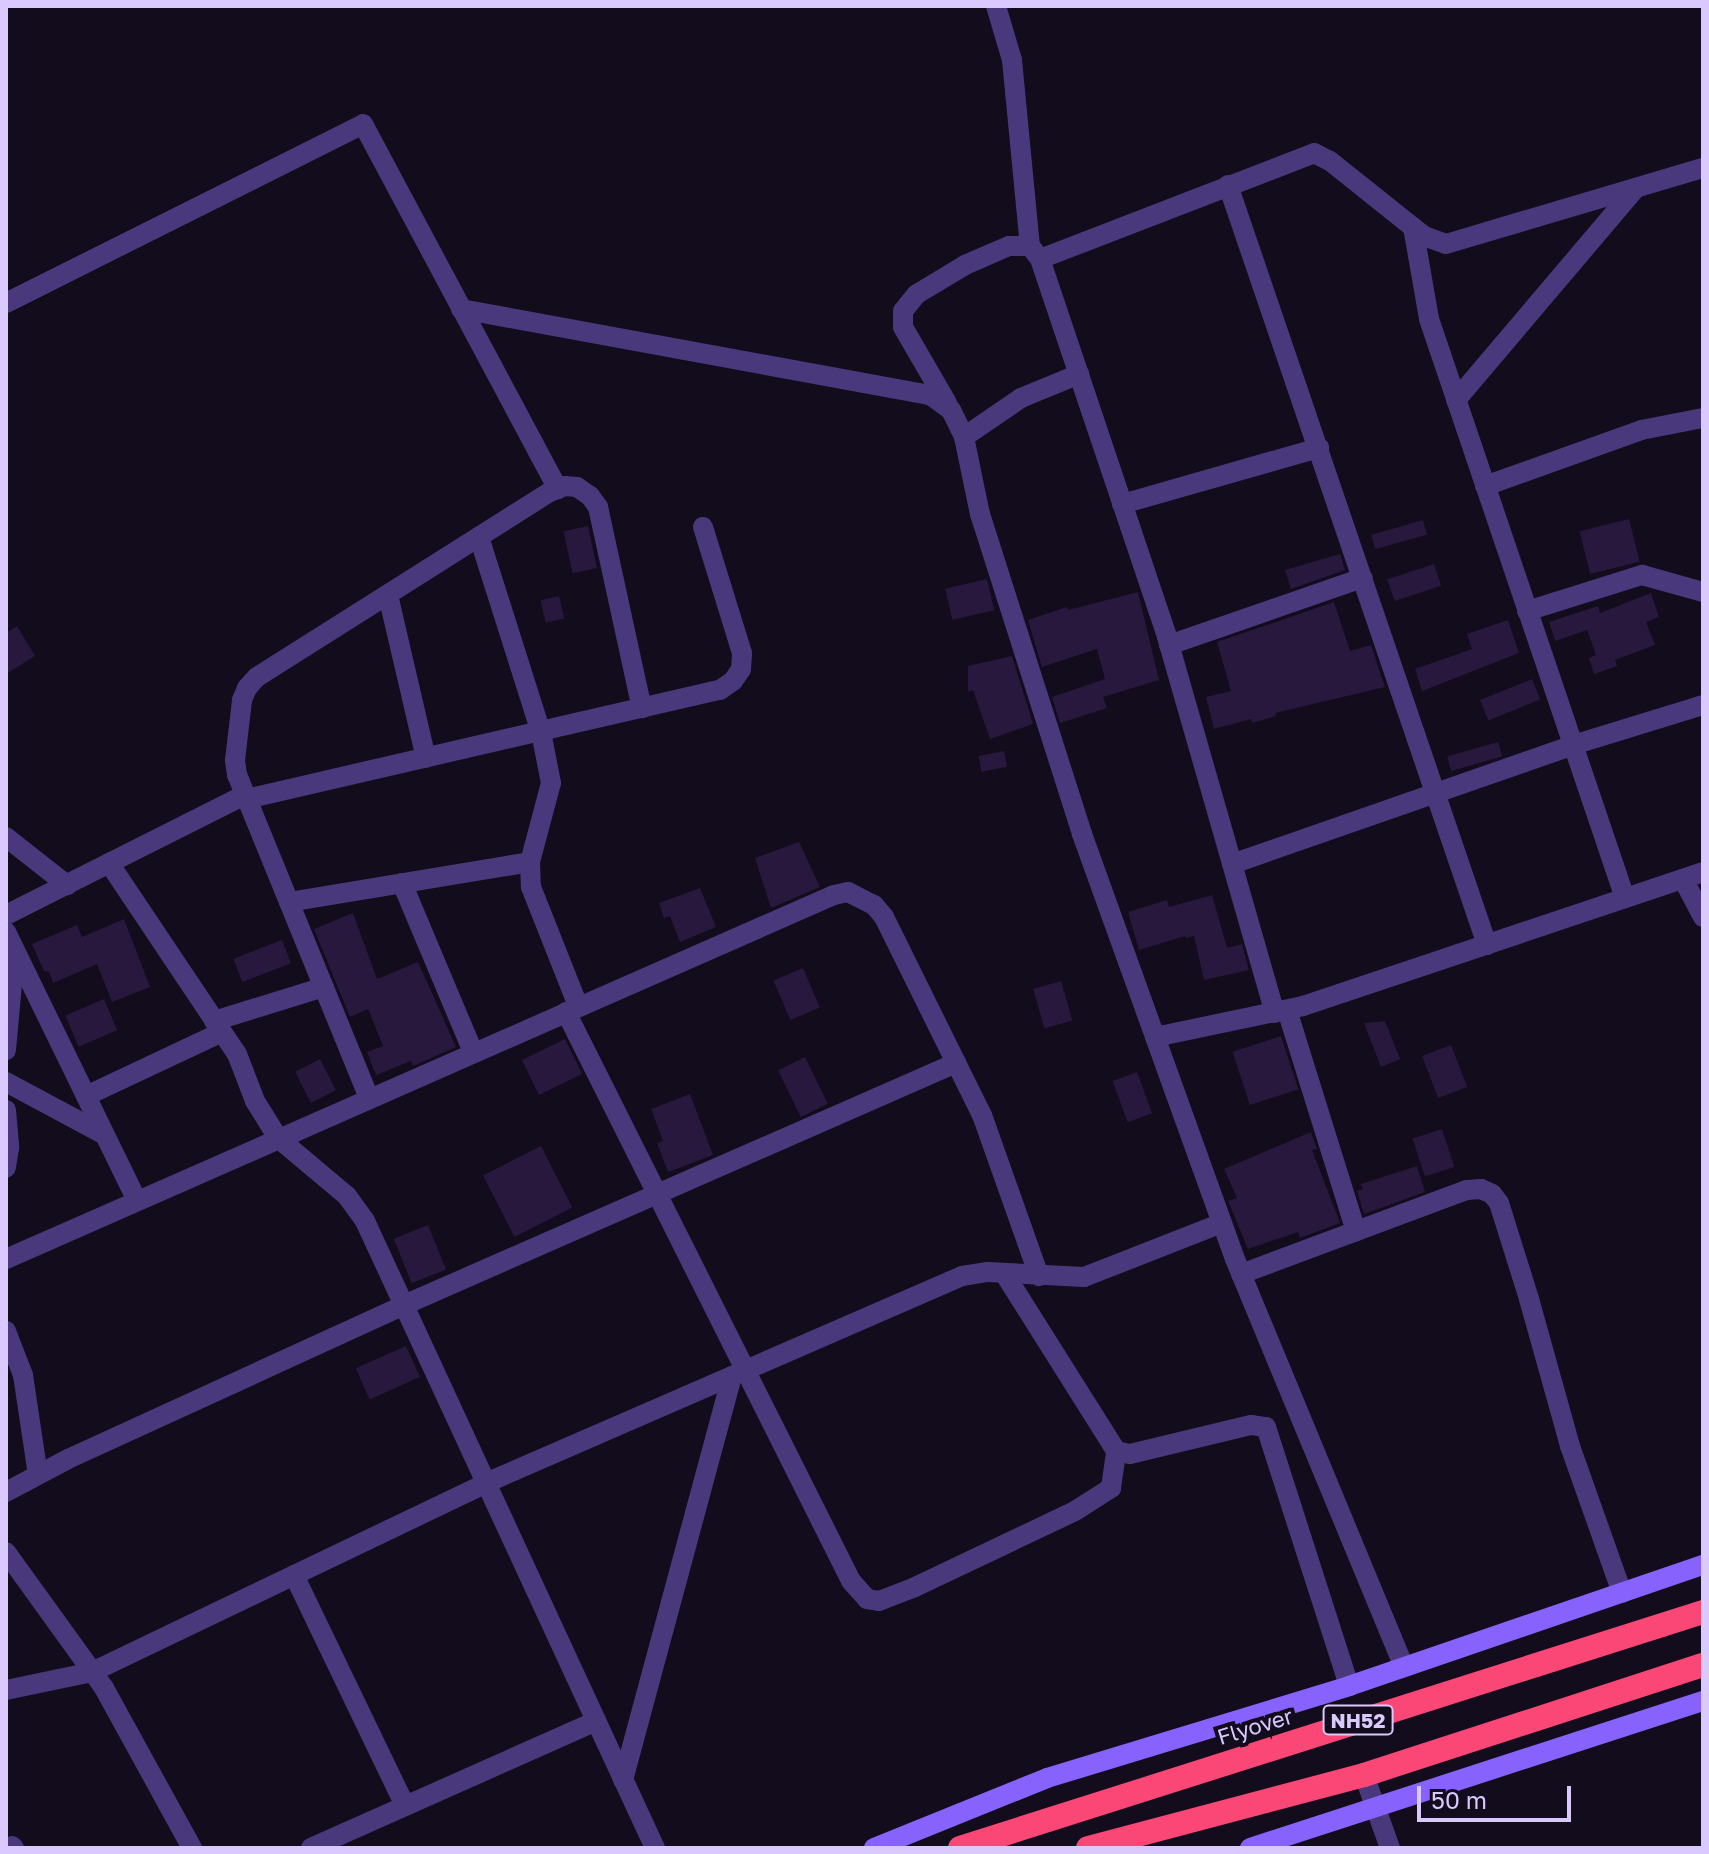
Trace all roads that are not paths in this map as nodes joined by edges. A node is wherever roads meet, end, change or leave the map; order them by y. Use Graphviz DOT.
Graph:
graph roads {
  1 [pos="996,6"];
  2 [pos="1703,168"];
  3 [pos="1228,185"];
  4 [pos="1634,190"];
  5 [pos="1413,227"];
  6 [pos="1035,252"];
  7 [pos="6,303"];
  8 [pos="461,309"];
  9 [pos="1079,374"];
  10 [pos="1456,400"];
  11 [pos="951,410"];
  12 [pos="1703,418"];
  13 [pos="964,437"];
  14 [pos="1319,448"];
  15 [pos="1485,486"];
  16 [pos="558,489"];
  17 [pos="1122,504"];
  18 [pos="703,527"];
  19 [pos="479,537"];
  20 [pos="1363,578"];
  21 [pos="1703,592"];
  22 [pos="388,595"];
  23 [pos="1527,611"];
  24 [pos="1169,645"];
  25 [pos="1703,705"];
  26 [pos="642,708"];
  27 [pos="541,732"];
  28 [pos="1573,745"];
  29 [pos="426,758"];
  30 [pos="1436,794"];
  31 [pos="246,797"];
  32 [pos="6,837"];
  33 [pos="530,862"];
  34 [pos="109,863"];
  35 [pos="1232,864"];
  36 [pos="1693,875"];
  37 [pos="402,883"];
  38 [pos="67,885"];
  39 [pos="1625,898"];
  40 [pos="289,902"];
  41 [pos="6,915"];
  42 [pos="1703,917"];
  43 [pos="6,932"];
  44 [pos="1487,945"];
  45 [pos="15,951"];
  46 [pos="324,987"];
  47 [pos="572,1009"];
  48 [pos="1281,1012"];
  49 [pos="218,1026"];
  50 [pos="1155,1037"];
  51 [pos="6,1050"];
  52 [pos="473,1052"];
  53 [pos="956,1063"];
  54 [pos="6,1082"];
  55 [pos="86,1096"];
  56 [pos="369,1098"];
  57 [pos="6,1110"];
  58 [pos="105,1135"];
  59 [pos="278,1138"];
  60 [pos="6,1168"];
  61 [pos="656,1194"];
  62 [pos="137,1200"];
  63 [pos="1222,1223"];
  64 [pos="1356,1231"];
  65 [pos="6,1259"];
  66 [pos="1004,1273"];
  67 [pos="1241,1274"];
  68 [pos="1039,1276"];
  69 [pos="404,1305"];
  70 [pos="6,1331"];
  71 [pos="739,1373"];
  72 [pos="1116,1451"];
  73 [pos="38,1475"];
  74 [pos="486,1483"];
  75 [pos="7,1491"];
  76 [pos="6,1552"];
  77 [pos="1703,1565"];
  78 [pos="294,1575"];
  79 [pos="1622,1593"];
  80 [pos="1703,1612"];
  81 [pos="1703,1665"];
  82 [pos="1404,1667"];
  83 [pos="92,1672"];
  84 [pos="1349,1686"];
  85 [pos="6,1690"];
  86 [pos="1703,1701"];
  87 [pos="596,1721"];
  88 [pos="1364,1775"];
  89 [pos="623,1780"];
  90 [pos="405,1806"];
  91 [pos="1374,1806"];
  92 [pos="192,1848"];
  93 [pos="311,1848"];
  94 [pos="655,1848"];
  95 [pos="874,1848"];
  96 [pos="960,1848"];
  97 [pos="1088,1848"];
  98 [pos="1250,1848"];
  99 [pos="1390,1848"];
  1 -- 6 [label="street"];
  2 -- 4 [label="street"];
  3 -- 5 [label="street"];
  3 -- 6 [label="street"];
  3 -- 14 [label="street"];
  4 -- 5 [label="street"];
  4 -- 10 [label="street"];
  5 -- 10 [label="street"];
  6 -- 9 [label="street"];
  6 -- 11 [label="street"];
  7 -- 8 [label="street"];
  8 -- 11 [label="street"];
  8 -- 16 [label="street"];
  9 -- 13 [label="street"];
  9 -- 17 [label="street"];
  10 -- 15 [label="street"];
  11 -- 13 [label="street"];
  12 -- 15 [label="street"];
  13 -- 50 [label="street"];
  14 -- 17 [label="street"];
  14 -- 20 [label="street"];
  15 -- 23 [label="street"];
  16 -- 19 [label="street"];
  16 -- 26 [label="street"];
  17 -- 24 [label="street"];
  18 -- 26 [label="street"];
  19 -- 22 [label="street"];
  19 -- 27 [label="street"];
  20 -- 24 [label="street"];
  20 -- 30 [label="street"];
  21 -- 23 [label="street"];
  22 -- 29 [label="street"];
  22 -- 31 [label="street"];
  23 -- 28 [label="street"];
  24 -- 35 [label="street"];
  25 -- 28 [label="street"];
  26 -- 27 [label="street"];
  27 -- 29 [label="street"];
  27 -- 33 [label="street"];
  28 -- 30 [label="street"];
  28 -- 39 [label="street"];
  29 -- 31 [label="street"];
  30 -- 35 [label="street"];
  30 -- 44 [label="street"];
  31 -- 34 [label="street"];
  31 -- 40 [label="street"];
  32 -- 38 [label="street"];
  33 -- 37 [label="street"];
  33 -- 47 [label="street"];
  34 -- 38 [label="street"];
  34 -- 49 [label="street"];
  35 -- 48 [label="street"];
  36 -- 39 [label="street"];
  36 -- 42 [label="street"];
  37 -- 40 [label="street"];
  37 -- 52 [label="street"];
  38 -- 41 [label="street"];
  39 -- 44 [label="street"];
  40 -- 46 [label="street"];
  43 -- 45 [label="street"];
  44 -- 48 [label="street"];
  45 -- 51 [label="street"];
  45 -- 55 [label="street"];
  46 -- 49 [label="street"];
  46 -- 56 [label="street"];
  47 -- 52 [label="street"];
  47 -- 53 [label="street"];
  47 -- 61 [label="street"];
  48 -- 50 [label="street"];
  48 -- 64 [label="street"];
  49 -- 55 [label="street"];
  49 -- 59 [label="street"];
  50 -- 63 [label="street"];
  52 -- 56 [label="street"];
  53 -- 61 [label="street"];
  53 -- 68 [label="street"];
  54 -- 58 [label="street"];
  55 -- 58 [label="street"];
  56 -- 59 [label="street"];
  57 -- 60 [label="street"];
  58 -- 62 [label="street"];
  59 -- 62 [label="street"];
  59 -- 69 [label="street"];
  61 -- 69 [label="street"];
  61 -- 71 [label="street"];
  62 -- 65 [label="street"];
  63 -- 67 [label="street"];
  63 -- 68 [label="street"];
  64 -- 67 [label="street"];
  64 -- 79 [label="street"];
  66 -- 68 [label="street"];
  66 -- 71 [label="street"];
  66 -- 72 [label="street"];
  67 -- 82 [label="street"];
  69 -- 73 [label="street"];
  69 -- 74 [label="street"];
  70 -- 73 [label="street"];
  71 -- 72 [label="street"];
  71 -- 74 [label="street"];
  71 -- 89 [label="street"];
  72 -- 84 [label="street"];
  73 -- 75 [label="street"];
  74 -- 78 [label="street"];
  74 -- 87 [label="street"];
  76 -- 83 [label="street"];
  77 -- 79 [label="main road"];
  78 -- 83 [label="street"];
  78 -- 90 [label="street"];
  79 -- 82 [label="main road"];
  80 -- 96 [label="highway, Flyover / NH52"];
  81 -- 88 [label="highway, NH52"];
  82 -- 84 [label="main road"];
  83 -- 85 [label="street"];
  83 -- 92 [label="street"];
  84 -- 95 [label="main road"];
  86 -- 91 [label="main road"];
  87 -- 89 [label="street"];
  87 -- 90 [label="street"];
  88 -- 91 [label="street"];
  88 -- 97 [label="highway, NH52"];
  89 -- 94 [label="street"];
  90 -- 93 [label="street"];
  91 -- 98 [label="main road"];
  91 -- 99 [label="street"];
}
